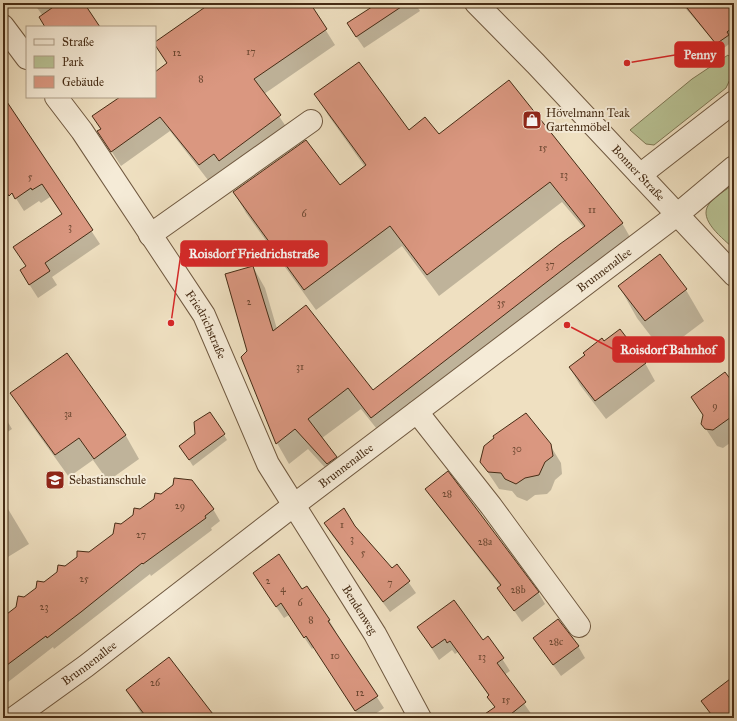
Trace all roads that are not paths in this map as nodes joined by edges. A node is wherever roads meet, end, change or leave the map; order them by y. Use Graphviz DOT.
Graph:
graph roads {
  1 [pos="476,3"];
  2 [pos="3,26"];
  3 [pos="26,57"];
  4 [pos="57,98"];
  5 [pos="734,102"];
  6 [pos="311,121"];
  7 [pos="734,167"];
  8 [pos="640,175"];
  9 [pos="678,214"];
  10 [pos="150,235"];
  11 [pos="734,275"];
  12 [pos="417,412"];
  13 [pos="294,505"];
  14 [pos="579,626"];
  15 [pos="14,718"];
  16 [pos="420,718"];
  1 -- 8 [label="street, Bonner Straße"];
  2 -- 3 [label="street"];
  4 -- 10 [label="street, Friedrichstraße"];
  5 -- 8 [label="street"];
  6 -- 10 [label="street"];
  7 -- 9 [label="street, Brunnenallee"];
  8 -- 9 [label="street, Bonner Straße"];
  9 -- 11 [label="street, Bonner Straße"];
  9 -- 12 [label="street, Brunnenallee"];
  10 -- 13 [label="street, Friedrichstraße"];
  12 -- 13 [label="street, Brunnenallee"];
  12 -- 14 [label="street"];
  13 -- 15 [label="street, Brunnenallee"];
  13 -- 16 [label="street, Bendenweg"];
}
